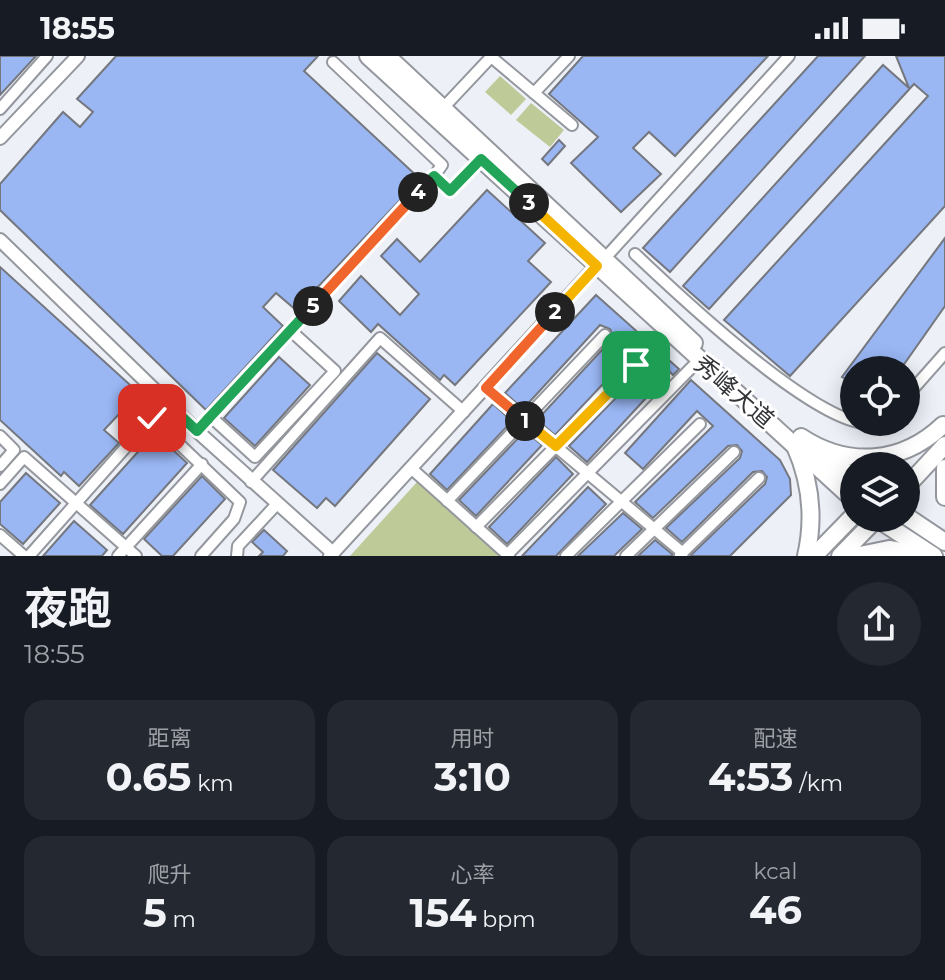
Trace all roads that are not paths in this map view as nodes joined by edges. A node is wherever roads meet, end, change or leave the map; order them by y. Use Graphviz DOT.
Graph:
graph roads {
  1 [pos="47,56"];
  2 [pos="78,56"];
  3 [pos="368,56"];
  4 [pos="387,56"];
  5 [pos="491,56"];
  6 [pos="569,56"];
  7 [pos="789,56"];
  8 [pos="333,62"];
  9 [pos="534,93"];
  10 [pos="444,107"];
  11 [pos="0,109"];
  12 [pos="572,125"];
  13 [pos="0,138"];
  14 [pos="481,159"];
  15 [pos="434,176"];
  16 [pos="0,240"];
  17 [pos="635,254"];
  18 [pos="601,261"];
  19 [pos="290,330"];
  20 [pos="605,335"];
  21 [pos="945,353"];
  22 [pos="698,361"];
  23 [pos="636,365"];
  24 [pos="920,381"];
  25 [pos="486,388"];
  26 [pos="166,402"];
  27 [pos="464,412"];
  28 [pos="840,415"];
  29 [pos="210,416"];
  30 [pos="152,418"];
  31 [pos="524,420"];
  32 [pos="700,424"];
  33 [pos="944,424"];
  34 [pos="197,431"];
  35 [pos="0,436"];
  36 [pos="798,442"];
  37 [pos="945,445"];
  38 [pos="556,446"];
  39 [pos="734,452"];
  40 [pos="915,452"];
  41 [pos="202,464"];
  42 [pos="0,466"];
  43 [pos="945,468"];
  44 [pos="412,469"];
  45 [pos="840,469"];
  46 [pos="920,472"];
  47 [pos="588,473"];
  48 [pos="759,478"];
  49 [pos="251,482"];
  50 [pos="0,484"];
  51 [pos="840,486"];
  52 [pos="945,497"];
  53 [pos="447,501"];
  54 [pos="621,501"];
  55 [pos="76,503"];
  56 [pos="276,505"];
  57 [pos="920,525"];
  58 [pos="476,527"];
  59 [pos="654,529"];
  60 [pos="840,529"];
  61 [pos="863,532"];
  62 [pos="897,532"];
  63 [pos="0,535"];
  64 [pos="945,542"];
  65 [pos="122,552"];
  66 [pos="332,554"];
  67 [pos="681,554"];
  68 [pos="26,556"];
  69 [pos="136,556"];
  70 [pos="201,556"];
  71 [pos="237,556"];
  72 [pos="508,556"];
  73 [pos="566,556"];
  74 [pos="626,556"];
  75 [pos="806,556"];
  76 [pos="814,556"];
  77 [pos="840,556"];
  78 [pos="855,556"];
  79 [pos="932,556"];
  1 -- 11 [label="street"];
  2 -- 13 [label="street"];
  3 -- 14 [label="main road, 秀峰大道"];
  4 -- 10 [label="main road, 秀峰大道"];
  5 -- 9 [label="street"];
  5 -- 10 [label="street"];
  6 -- 9 [label="street"];
  7 -- 18 [label="street"];
  8 -- 15 [label="street"];
  9 -- 12 [label="street"];
  10 -- 18 [label="main road, 秀峰大道"];
  14 -- 15 [label="street"];
  14 -- 18 [label="main road, 秀峰大道"];
  15 -- 19 [label="street"];
  16 -- 26 [label="street"];
  17 -- 28 [label="street"];
  18 -- 22 [label="main road, 秀峰大道"];
  18 -- 25 [label="street"];
  18 -- 36 [label="main road, 秀峰大道"];
  19 -- 29 [label="street"];
  19 -- 29 [label="street"];
  20 -- 31 [label="street"];
  21 -- 24 [label="street"];
  22 -- 36 [label="main road, 秀峰大道"];
  22 -- 47 [label="street"];
  23 -- 38 [label="street"];
  25 -- 27 [label="street"];
  25 -- 31 [label="street"];
  26 -- 30 [label="street"];
  26 -- 34 [label="street"];
  27 -- 44 [label="street"];
  27 -- 49 [label="street"];
  29 -- 34 [label="street"];
  30 -- 41 [label="street"];
  30 -- 55 [label="street"];
  31 -- 38 [label="street"];
  31 -- 53 [label="street"];
  32 -- 54 [label="street"];
  33 -- 36 [label="main road"];
  33 -- 40 [label="main road"];
  34 -- 49 [label="street"];
  35 -- 42 [label="street"];
  36 -- 45 [label="main road, 秀峰大道"];
  36 -- 51 [label="main road, 秀峰大道"];
  36 -- 75 [label="main road"];
  37 -- 46 [label="main road"];
  38 -- 47 [label="street"];
  38 -- 58 [label="street"];
  39 -- 59 [label="street"];
  41 -- 65 [label="street"];
  41 -- 70 [label="street"];
  43 -- 52 [label="main road"];
  44 -- 53 [label="street"];
  44 -- 66 [label="street"];
  47 -- 54 [label="street"];
  47 -- 72 [label="street"];
  48 -- 67 [label="street"];
  49 -- 56 [label="street"];
  50 -- 55 [label="street"];
  53 -- 58 [label="street"];
  54 -- 59 [label="street"];
  54 -- 73 [label="street"];
  55 -- 65 [label="street"];
  55 -- 68 [label="street"];
  56 -- 66 [label="street"];
  56 -- 71 [label="street"];
  57 -- 64 [label="main road"];
  58 -- 72 [label="street"];
  59 -- 67 [label="street"];
  59 -- 74 [label="street"];
  60 -- 76 [label="main road"];
  61 -- 77 [label="main road"];
  62 -- 79 [label="main road"];
  63 -- 68 [label="street"];
  65 -- 69 [label="street"];
  78 -- 79 [label="main road"];
}
